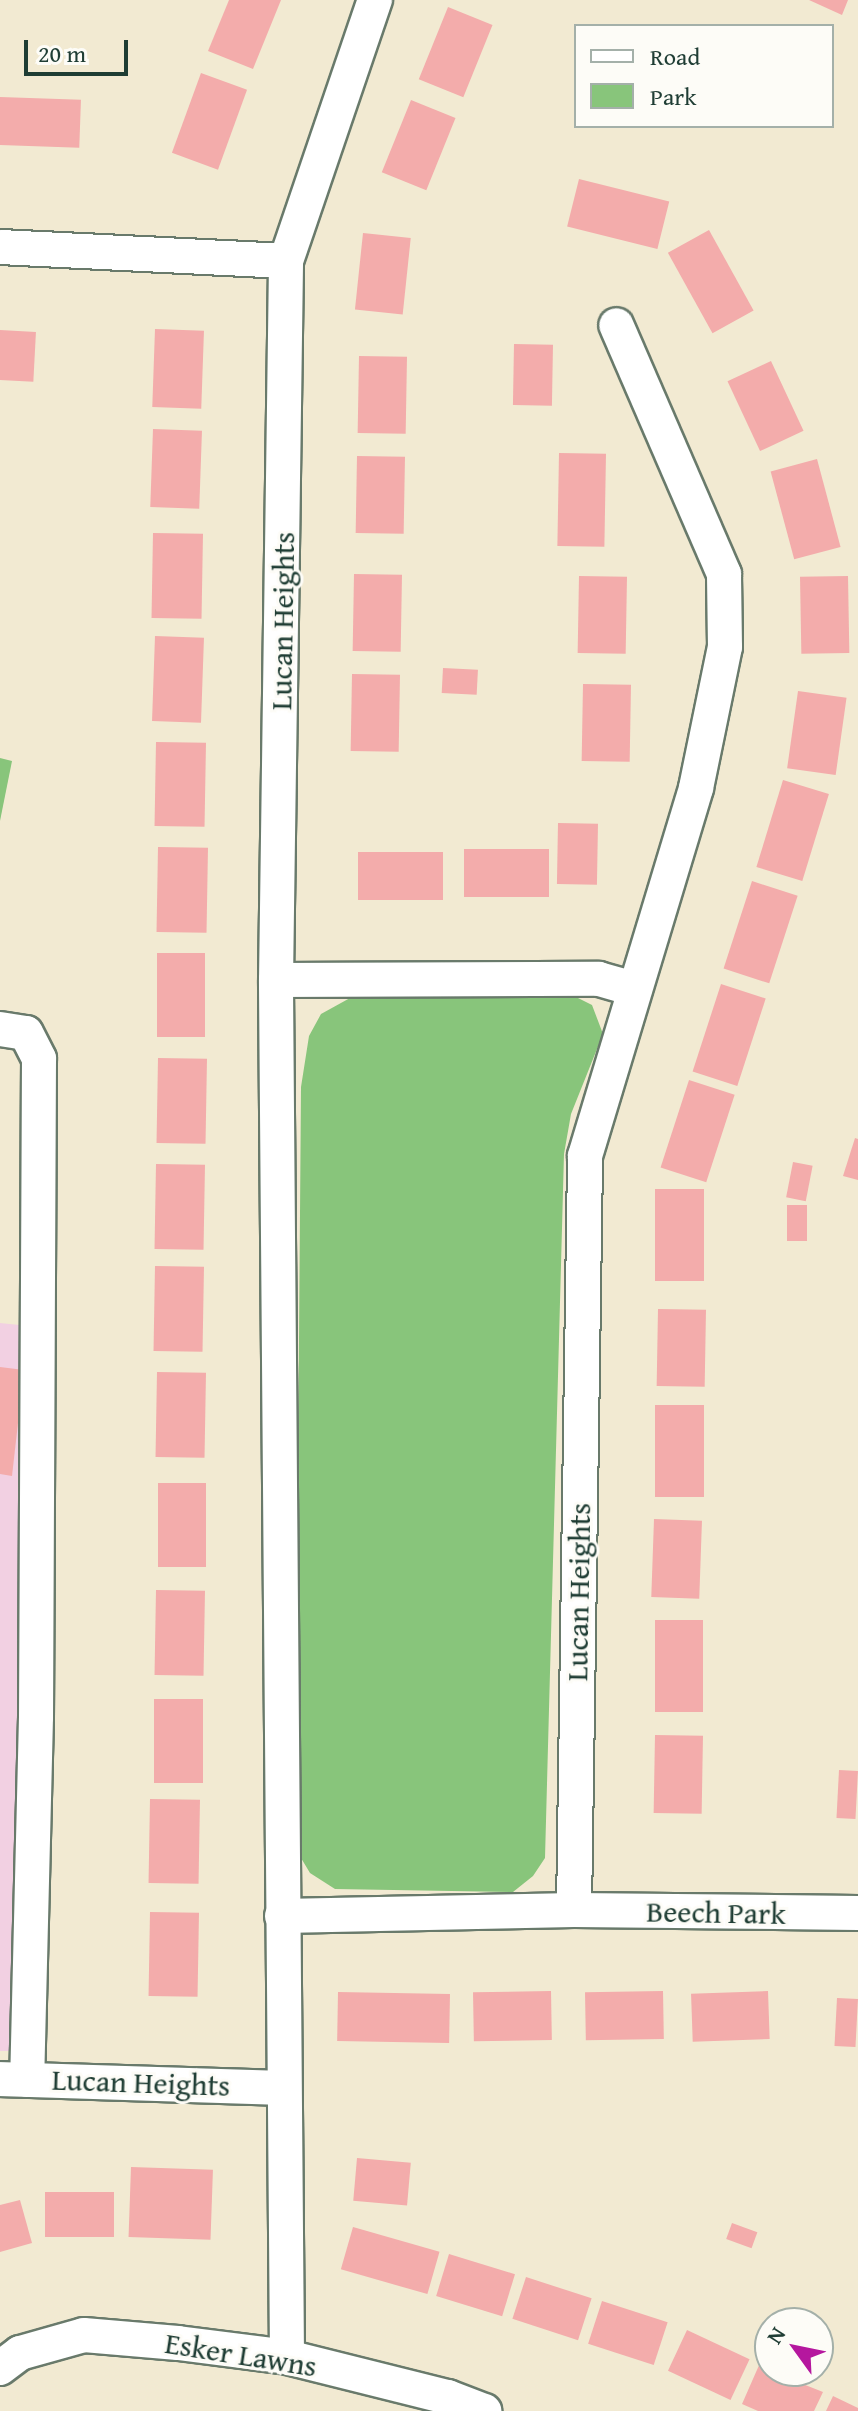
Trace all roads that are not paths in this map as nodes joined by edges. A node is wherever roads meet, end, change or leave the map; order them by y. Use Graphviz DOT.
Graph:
graph roads {
  1 [pos="375,0"];
  2 [pos="0,247"];
  3 [pos="286,261"];
  4 [pos="616,325"];
  5 [pos="276,980"];
  6 [pos="634,989"];
  7 [pos="0,1029"];
  8 [pos="574,1910"];
  9 [pos="858,1913"];
  10 [pos="282,1916"];
  11 [pos="13,2080"];
  12 [pos="283,2088"];
  13 [pos="287,2357"];
  14 [pos="0,2368"];
  15 [pos="484,2411"];
  1 -- 3 [label="street, Lucan Heights"];
  2 -- 3 [label="street"];
  3 -- 5 [label="street, Lucan Heights"];
  4 -- 6 [label="street, Lucan Heights"];
  5 -- 6 [label="street"];
  5 -- 10 [label="street, Lucan Heights"];
  6 -- 8 [label="street, Lucan Heights"];
  7 -- 11 [label="street"];
  8 -- 9 [label="street, Beech Park"];
  8 -- 10 [label="street"];
  10 -- 12 [label="street, Lucan Heights"];
  11 -- 12 [label="street, Lucan Heights"];
  12 -- 13 [label="street, Lucan Heights"];
  13 -- 14 [label="street, Esker Lawns"];
  13 -- 15 [label="street, Esker Lawns"];
}
